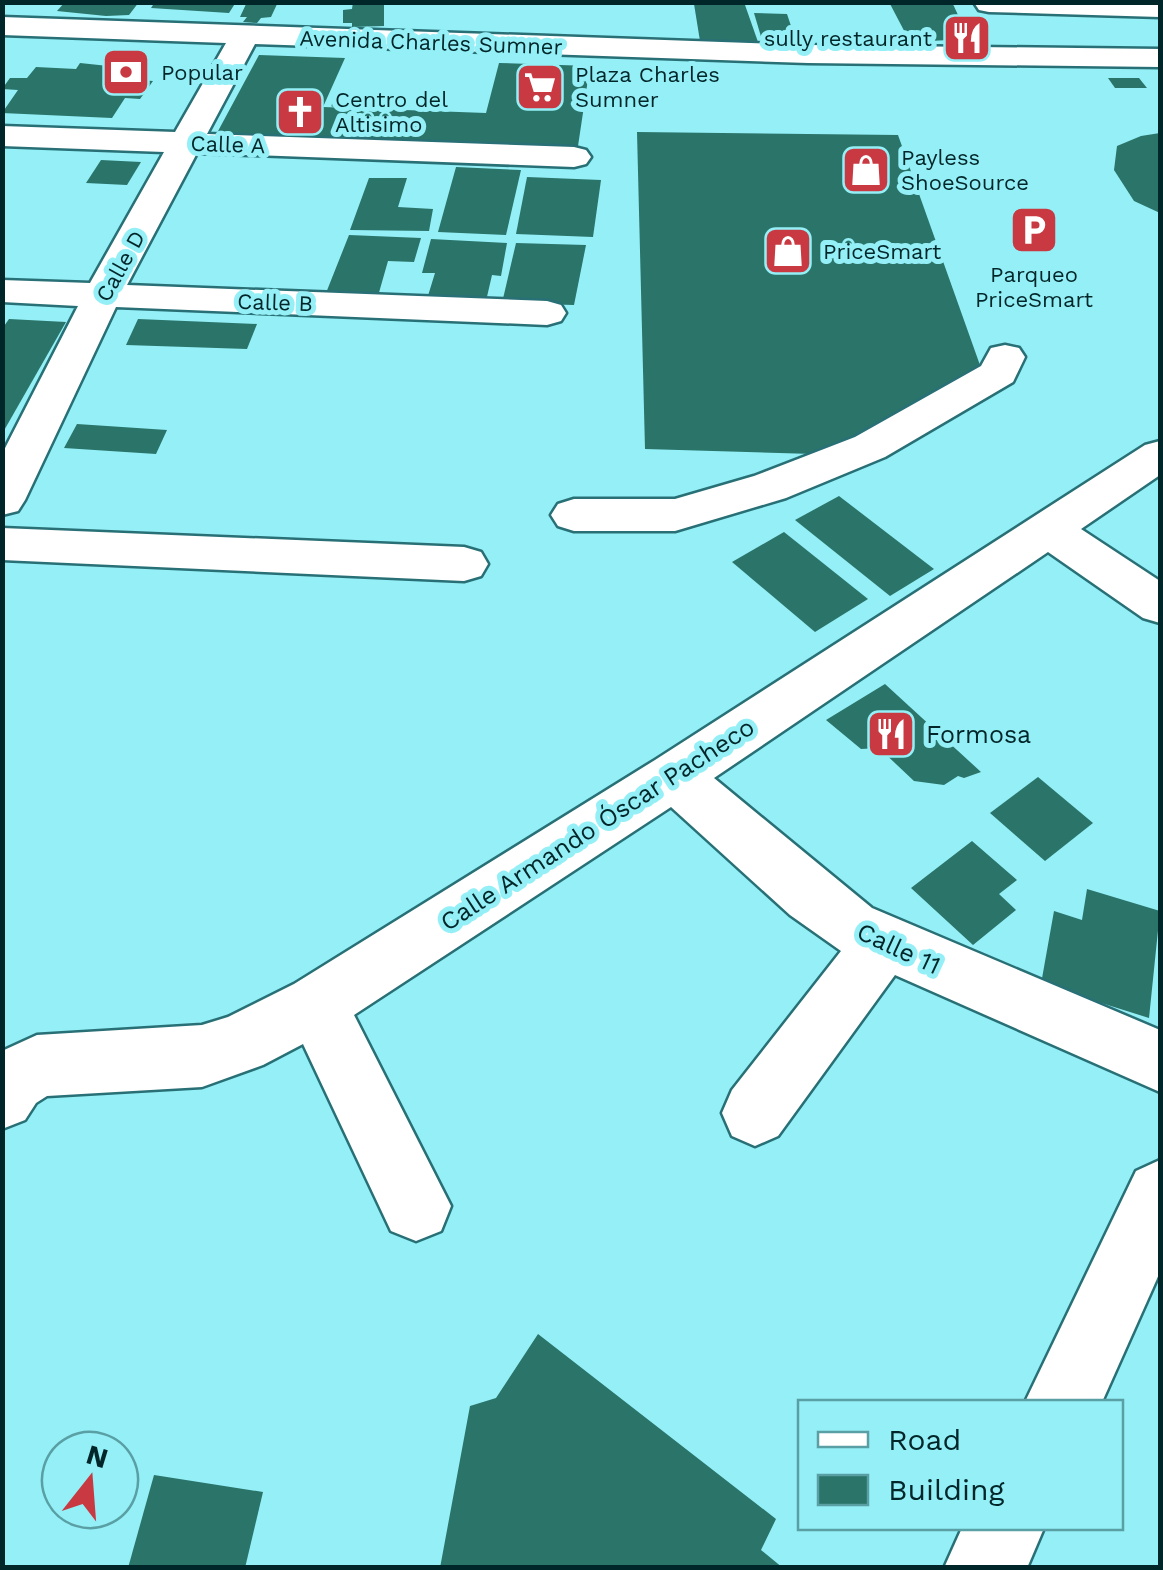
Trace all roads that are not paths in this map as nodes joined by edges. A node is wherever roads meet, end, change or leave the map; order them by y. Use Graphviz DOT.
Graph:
graph roads {
  1 [pos="50,2"];
  2 [pos="988,3"];
  3 [pos="1146,17"];
  4 [pos="15,26"];
  5 [pos="245,35"];
  6 [pos="1160,58"];
  7 [pos="1019,73"];
  8 [pos="2,136"];
  9 [pos="190,143"];
  10 [pos="574,157"];
  11 [pos="2,291"];
  12 [pos="103,294"];
  13 [pos="547,313"];
  14 [pos="1005,357"];
  15 [pos="1160,455"];
  16 [pos="2,500"];
  17 [pos="574,515"];
  18 [pos="1048,528"];
  19 [pos="2,544"];
  20 [pos="464,564"];
  21 [pos="1160,604"];
  22 [pos="674,776"];
  23 [pos="883,943"];
  24 [pos="316,1005"];
  25 [pos="1160,1061"];
  26 [pos="2,1098"];
  27 [pos="755,1113"];
  28 [pos="1160,1195"];
  29 [pos="416,1206"];
  30 [pos="1064,1400"];
  31 [pos="1003,1530"];
  32 [pos="986,1568"];
  1 -- 4 [label="street"];
  2 -- 3 [label="street"];
  2 -- 7 [label="street"];
  4 -- 5 [label="street, Avenida Charles Sumner"];
  5 -- 7 [label="street, Avenida Charles Sumner"];
  5 -- 9 [label="street, Calle D"];
  6 -- 7 [label="street, Avenida Charles Sumner"];
  8 -- 9 [label="street, Calle A"];
  9 -- 10 [label="street, Calle A"];
  9 -- 12 [label="street, Calle D"];
  11 -- 12 [label="street, Calle B"];
  12 -- 13 [label="street, Calle B"];
  12 -- 16 [label="street, Calle D"];
  14 -- 17 [label="street"];
  15 -- 18 [label="street, Calle Armando Óscar Pacheco"];
  18 -- 21 [label="street"];
  18 -- 22 [label="street, Calle Armando Óscar Pacheco"];
  19 -- 20 [label="street"];
  22 -- 23 [label="street, Calle 11"];
  22 -- 24 [label="street, Calle Armando Óscar Pacheco"];
  23 -- 25 [label="street, Calle 11"];
  23 -- 27 [label="street"];
  24 -- 26 [label="street, Calle Armando Óscar Pacheco"];
  24 -- 29 [label="street"];
  28 -- 30 [label="street"];
  31 -- 32 [label="street"];
}
